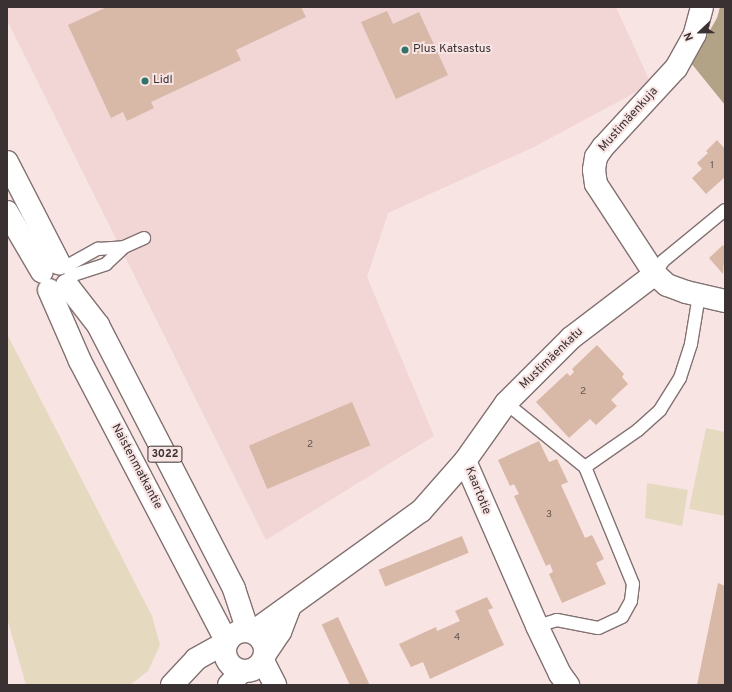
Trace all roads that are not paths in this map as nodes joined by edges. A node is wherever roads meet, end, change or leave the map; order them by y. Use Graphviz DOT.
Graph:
graph roads {
  1 [pos="702,7"];
  2 [pos="7,162"];
  3 [pos="725,210"];
  4 [pos="7,212"];
  5 [pos="144,238"];
  6 [pos="124,246"];
  7 [pos="655,274"];
  8 [pos="59,276"];
  9 [pos="699,295"];
  10 [pos="725,301"];
  11 [pos="506,403"];
  12 [pos="465,461"];
  13 [pos="585,467"];
  14 [pos="289,608"];
  15 [pos="537,626"];
  16 [pos="251,632"];
  17 [pos="227,642"];
  18 [pos="264,657"];
  19 [pos="239,681"];
  20 [pos="172,685"];
  21 [pos="275,685"];
  22 [pos="568,685"];
  1 -- 7 [label="street, Mustimäenkuja"];
  2 -- 8 [label="street, Naistenmatkantie / 3022"];
  3 -- 7 [label="lane"];
  4 -- 8 [label="street, Naistenmatkantie"];
  5 -- 6 [label="lane"];
  6 -- 8 [label="lane"];
  6 -- 8 [label="lane"];
  7 -- 9 [label="street"];
  7 -- 11 [label="street, Mustimäenkatu"];
  8 -- 16 [label="street, Naistenmatkantie / 3022"];
  8 -- 17 [label="street, Naistenmatkantie"];
  9 -- 10 [label="street"];
  9 -- 13 [label="lane"];
  11 -- 12 [label="street, Mustimäenkatu"];
  11 -- 13 [label="lane"];
  12 -- 14 [label="street, Kaartotie"];
  12 -- 15 [label="street, Kaartotie"];
  13 -- 15 [label="lane"];
  14 -- 16 [label="street, Kaartotie"];
  14 -- 18 [label="street"];
  15 -- 22 [label="street, Kaartotie"];
  16 -- 17 [label="street"];
  16 -- 18 [label="street, 3022"];
  17 -- 19 [label="street"];
  17 -- 20 [label="street"];
  18 -- 19 [label="street"];
  18 -- 21 [label="street, 3022"];
}
